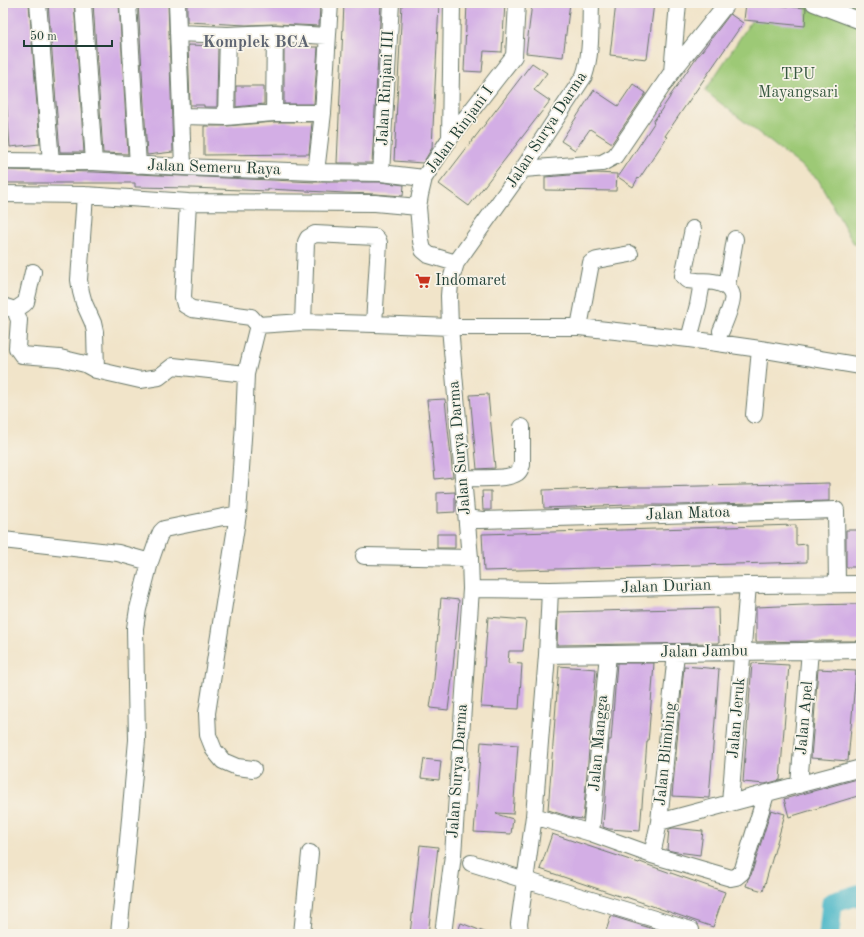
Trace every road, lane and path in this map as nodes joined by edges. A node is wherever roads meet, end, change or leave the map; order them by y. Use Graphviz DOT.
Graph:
graph roads {
  1 [pos="38,3"];
  2 [pos="83,3"];
  3 [pos="128,3"];
  4 [pos="177,3"];
  5 [pos="330,3"];
  6 [pos="391,3"];
  7 [pos="452,3"];
  8 [pos="517,3"];
  9 [pos="591,3"];
  10 [pos="678,3"];
  11 [pos="727,3"];
  12 [pos="814,3"];
  13 [pos="861,21"];
  14 [pos="178,33"];
  15 [pos="275,33"];
  16 [pos="228,35"];
  17 [pos="327,36"];
  18 [pos="672,72"];
  19 [pos="274,113"];
  20 [pos="323,113"];
  21 [pos="181,116"];
  22 [pos="226,117"];
  23 [pos="450,138"];
  24 [pos="3,161"];
  25 [pos="51,162"];
  26 [pos="94,162"];
  27 [pos="138,165"];
  28 [pos="183,167"];
  29 [pos="523,169"];
  30 [pos="316,172"];
  31 [pos="381,173"];
  32 [pos="424,178"];
  33 [pos="3,194"];
  34 [pos="85,195"];
  35 [pos="188,202"];
  36 [pos="418,207"];
  37 [pos="693,229"];
  38 [pos="735,239"];
  39 [pos="630,254"];
  40 [pos="456,263"];
  41 [pos="33,272"];
  42 [pos="697,280"];
  43 [pos="726,286"];
  44 [pos="9,308"];
  45 [pos="303,322"];
  46 [pos="374,324"];
  47 [pos="258,325"];
  48 [pos="450,327"];
  49 [pos="579,327"];
  50 [pos="721,331"];
  51 [pos="689,339"];
  52 [pos="760,349"];
  53 [pos="861,366"];
  54 [pos="96,370"];
  55 [pos="246,374"];
  56 [pos="754,415"];
  57 [pos="522,427"];
  58 [pos="463,478"];
  59 [pos="238,514"];
  60 [pos="467,518"];
  61 [pos="3,540"];
  62 [pos="364,556"];
  63 [pos="470,558"];
  64 [pos="150,562"];
  65 [pos="837,584"];
  66 [pos="861,584"];
  67 [pos="748,585"];
  68 [pos="471,589"];
  69 [pos="550,590"];
  70 [pos="810,650"];
  71 [pos="861,650"];
  72 [pos="743,652"];
  73 [pos="676,653"];
  74 [pos="608,654"];
  75 [pos="547,655"];
  76 [pos="861,768"];
  77 [pos="253,769"];
  78 [pos="799,785"];
  79 [pos="766,794"];
  80 [pos="730,803"];
  81 [pos="534,816"];
  82 [pos="659,822"];
  83 [pos="591,833"];
  84 [pos="310,853"];
  85 [pos="652,855"];
  86 [pos="471,863"];
  87 [pos="525,880"];
  88 [pos="691,930"];
  89 [pos="118,934"];
  90 [pos="302,934"];
  91 [pos="443,934"];
  92 [pos="521,934"];
  1 -- 25 [label="street"];
  2 -- 26 [label="street"];
  3 -- 27 [label="street"];
  4 -- 14 [label="street"];
  5 -- 17 [label="street"];
  6 -- 31 [label="street, Jalan Rinjani III"];
  7 -- 23 [label="street"];
  8 -- 23 [label="street, Jalan Rinjani I"];
  9 -- 29 [label="street, Jalan Surya Darma"];
  10 -- 18 [label="street"];
  11 -- 18 [label="street"];
  12 -- 13 [label="street"];
  14 -- 16 [label="street"];
  14 -- 21 [label="street"];
  15 -- 16 [label="street"];
  15 -- 17 [label="street"];
  15 -- 19 [label="street"];
  16 -- 22 [label="street"];
  17 -- 20 [label="street"];
  18 -- 29 [label="street"];
  19 -- 20 [label="street"];
  19 -- 22 [label="street"];
  20 -- 30 [label="street"];
  21 -- 22 [label="street"];
  21 -- 28 [label="street"];
  23 -- 32 [label="street, Jalan Rinjani I"];
  24 -- 25 [label="street, Jalan Semeru Raya"];
  25 -- 26 [label="street, Jalan Semeru Raya"];
  26 -- 27 [label="street, Jalan Semeru Raya"];
  27 -- 28 [label="street, Jalan Semeru Raya"];
  28 -- 30 [label="street, Jalan Semeru Raya"];
  29 -- 40 [label="street, Jalan Surya Darma"];
  30 -- 31 [label="street, Jalan Semeru Raya"];
  31 -- 32 [label="street, Jalan Semeru Raya"];
  32 -- 36 [label="street, Jalan Rinjani I"];
  33 -- 34 [label="street"];
  34 -- 35 [label="street"];
  34 -- 54 [label="street"];
  35 -- 36 [label="street"];
  35 -- 47 [label="street"];
  36 -- 40 [label="street, Jalan Rinjani I"];
  37 -- 42 [label="street"];
  38 -- 43 [label="street"];
  39 -- 49 [label="street"];
  40 -- 48 [label="street, Jalan Surya Darma"];
  41 -- 44 [label="street"];
  42 -- 43 [label="street"];
  42 -- 51 [label="street"];
  43 -- 50 [label="street"];
  44 -- 54 [label="street"];
  45 -- 46 [label="street"];
  45 -- 46 [label="street"];
  45 -- 47 [label="street"];
  46 -- 48 [label="street"];
  47 -- 55 [label="street"];
  48 -- 49 [label="street"];
  48 -- 58 [label="street, Jalan Surya Darma"];
  49 -- 51 [label="street"];
  51 -- 52 [label="street"];
  52 -- 53 [label="street"];
  52 -- 56 [label="street"];
  54 -- 55 [label="street"];
  55 -- 59 [label="street"];
  57 -- 58 [label="street"];
  58 -- 60 [label="street, Jalan Surya Darma"];
  59 -- 64 [label="street"];
  59 -- 77 [label="street"];
  60 -- 63 [label="street, Jalan Surya Darma"];
  60 -- 65 [label="street, Jalan Matoa"];
  61 -- 64 [label="street"];
  62 -- 63 [label="street"];
  63 -- 68 [label="street, Jalan Surya Darma"];
  64 -- 89 [label="street"];
  65 -- 66 [label="street, Jalan Durian"];
  65 -- 67 [label="street, Jalan Durian"];
  67 -- 69 [label="street, Jalan Durian"];
  67 -- 72 [label="street, Jalan Jeruk"];
  68 -- 69 [label="street, Jalan Durian"];
  68 -- 91 [label="street, Jalan Surya Darma"];
  69 -- 75 [label="street"];
  70 -- 71 [label="street, Jalan Jambu"];
  70 -- 72 [label="street, Jalan Jambu"];
  70 -- 78 [label="street, Jalan Apel"];
  72 -- 73 [label="street, Jalan Jambu"];
  72 -- 80 [label="street, Jalan Jeruk"];
  73 -- 74 [label="street, Jalan Jambu"];
  73 -- 82 [label="street, Jalan Blimbing"];
  74 -- 75 [label="street, Jalan Jambu"];
  74 -- 83 [label="street, Jalan Mangga"];
  75 -- 81 [label="street"];
  76 -- 78 [label="street"];
  78 -- 79 [label="street"];
  79 -- 80 [label="street"];
  79 -- 85 [label="street"];
  80 -- 82 [label="street"];
  81 -- 83 [label="street"];
  81 -- 87 [label="street"];
  82 -- 85 [label="street, Jalan Blimbing"];
  83 -- 85 [label="street"];
  84 -- 90 [label="street"];
  86 -- 87 [label="street"];
  87 -- 88 [label="street"];
  87 -- 92 [label="street"];
}
